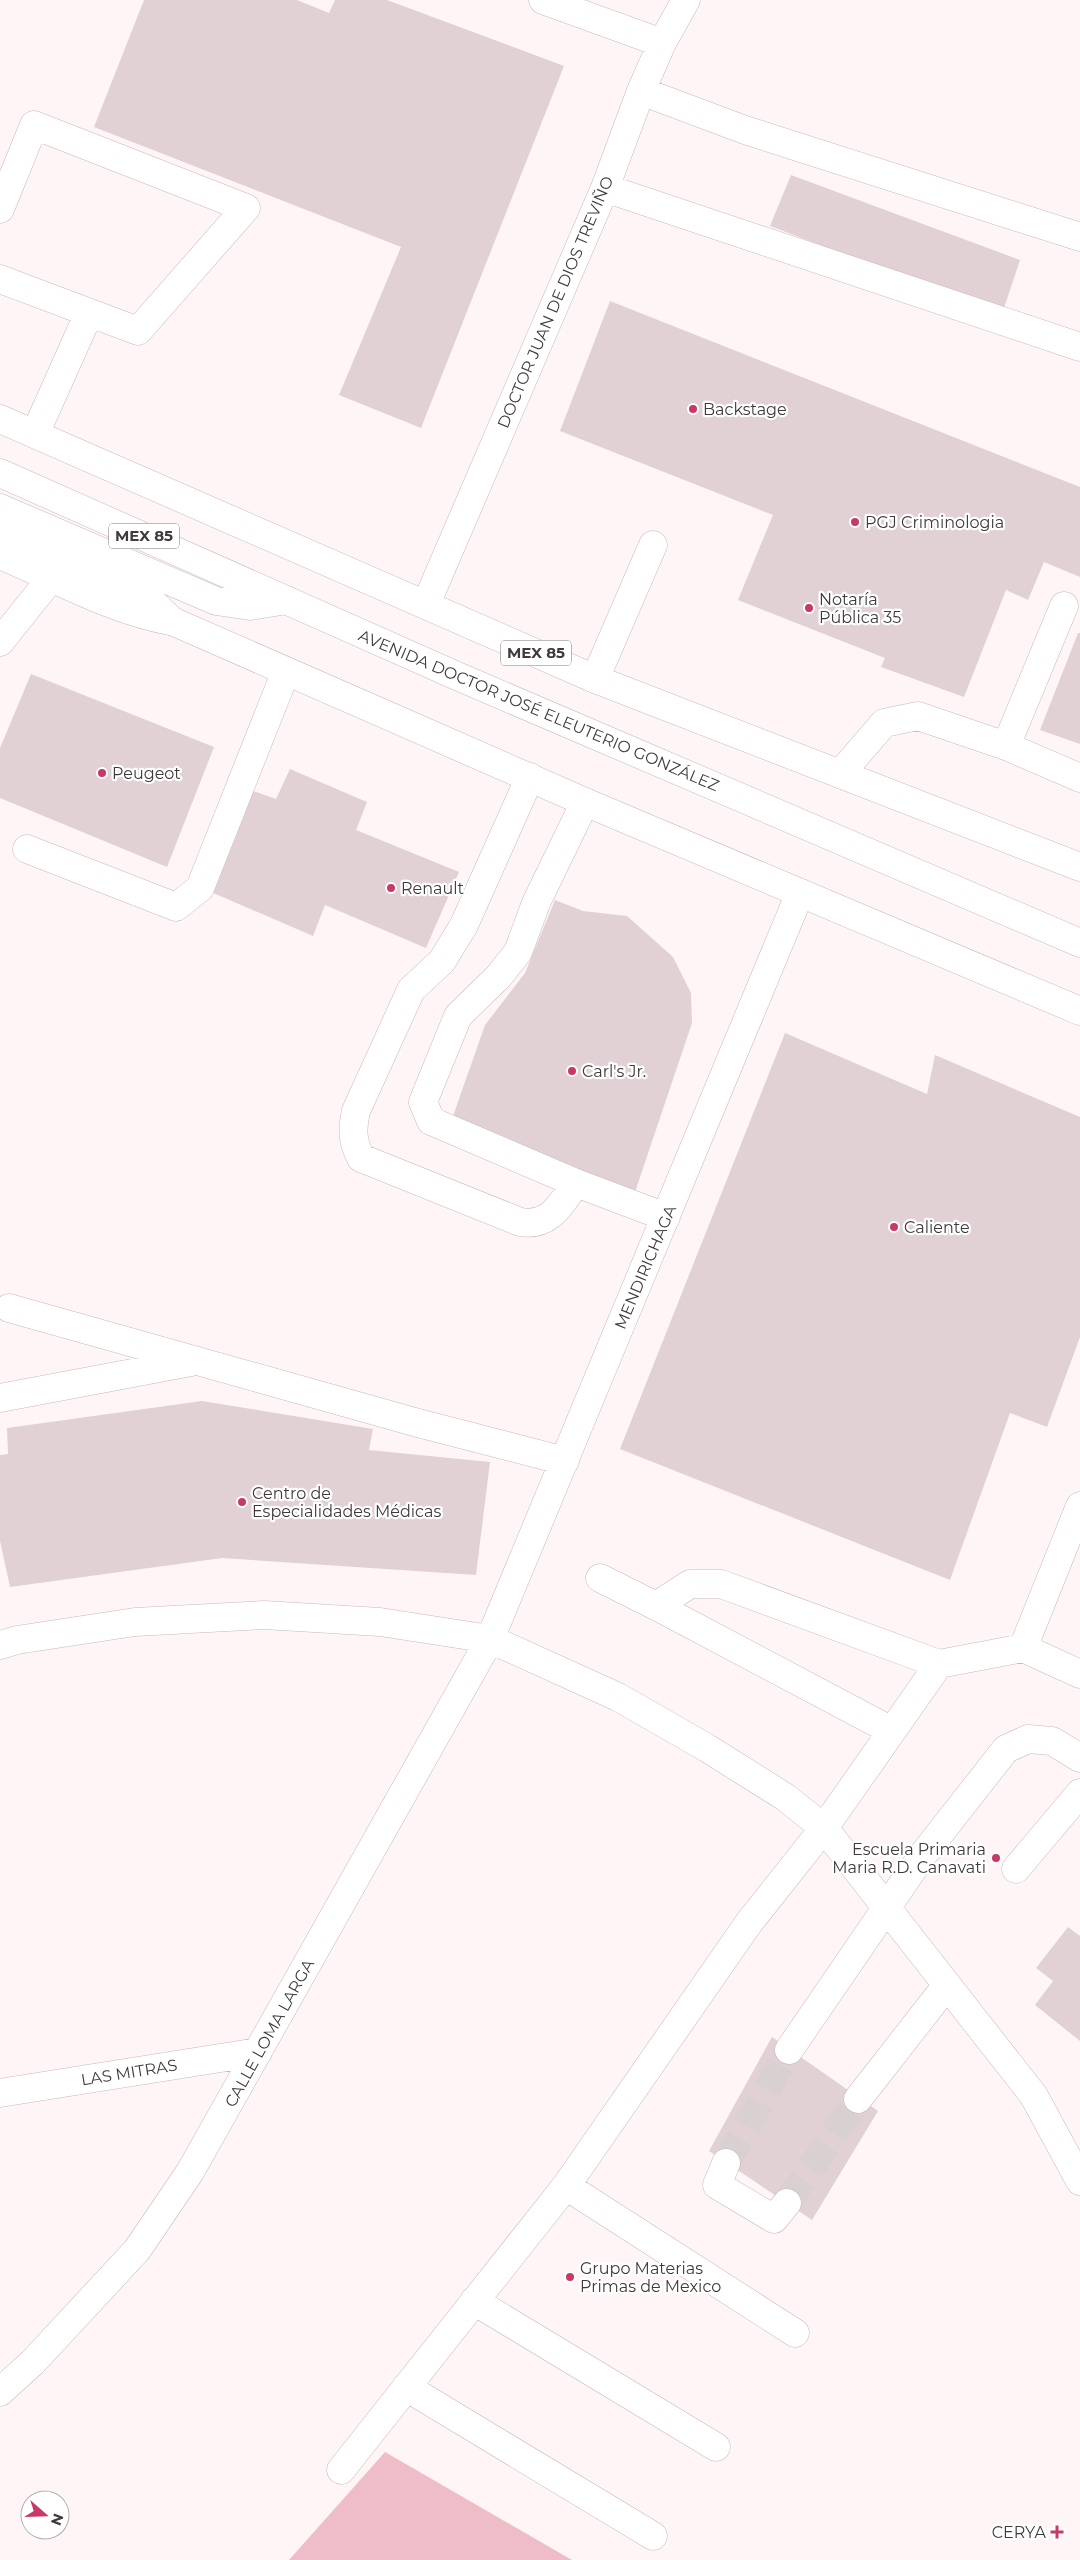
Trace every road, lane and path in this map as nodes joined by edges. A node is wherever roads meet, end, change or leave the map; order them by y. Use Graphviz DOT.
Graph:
graph roads {
  1 [pos="543,0"];
  2 [pos="686,0"];
  3 [pos="662,43"];
  4 [pos="641,91"];
  5 [pos="605,188"];
  6 [pos="0,209"];
  7 [pos="1080,237"];
  8 [pos="0,278"];
  9 [pos="89,313"];
  10 [pos="1080,347"];
  11 [pos="0,419"];
  12 [pos="35,434"];
  13 [pos="0,473"];
  14 [pos="0,508"];
  15 [pos="0,530"];
  16 [pos="653,545"];
  17 [pos="0,555"];
  18 [pos="52,577"];
  19 [pos="286,600"];
  20 [pos="426,604"];
  21 [pos="1064,606"];
  22 [pos="172,621"];
  23 [pos="0,642"];
  24 [pos="286,671"];
  25 [pos="595,679"];
  26 [pos="1006,746"];
  27 [pos="840,774"];
  28 [pos="530,777"];
  29 [pos="1080,778"];
  30 [pos="585,802"];
  31 [pos="28,849"];
  32 [pos="1080,867"];
  33 [pos="800,893"];
  34 [pos="1080,943"];
  35 [pos="1080,1011"];
  36 [pos="576,1183"];
  37 [pos="666,1217"];
  38 [pos="9,1308"];
  39 [pos="198,1361"];
  40 [pos="0,1398"];
  41 [pos="564,1461"];
  42 [pos="1080,1506"];
  43 [pos="600,1578"];
  44 [pos="656,1606"];
  45 [pos="490,1640"];
  46 [pos="0,1645"];
  47 [pos="1022,1648"];
  48 [pos="939,1664"];
  49 [pos="1080,1674"];
  50 [pos="892,1731"];
  51 [pos="1080,1758"];
  52 [pos="1080,1793"];
  53 [pos="824,1828"];
  54 [pos="1016,1869"];
  55 [pos="887,1909"];
  56 [pos="947,1985"];
  57 [pos="789,2050"];
  58 [pos="258,2052"];
  59 [pos="0,2093"];
  60 [pos="858,2099"];
  61 [pos="726,2162"];
  62 [pos="1080,2181"];
  63 [pos="566,2186"];
  64 [pos="787,2203"];
  65 [pos="474,2301"];
  66 [pos="795,2333"];
  67 [pos="406,2387"];
  68 [pos="0,2392"];
  69 [pos="716,2447"];
  70 [pos="341,2470"];
  71 [pos="653,2536"];
  1 -- 3 [label="main road"];
  2 -- 3 [label="main road, DOCTOR JUAN DE DIOS TREVIÑO"];
  3 -- 4 [label="main road, DOCTOR JUAN DE DIOS TREVIÑO"];
  4 -- 5 [label="main road, DOCTOR JUAN DE DIOS TREVIÑO"];
  4 -- 7 [label="main road"];
  5 -- 10 [label="main road"];
  5 -- 20 [label="main road, DOCTOR JUAN DE DIOS TREVIÑO"];
  6 -- 9 [label="main road"];
  8 -- 9 [label="main road"];
  9 -- 12 [label="main road"];
  11 -- 12 [label="main road, MEX 85"];
  12 -- 20 [label="main road, MEX 85"];
  13 -- 19 [label="main road, AVENIDA DOCTOR JOSÉ ELEUTERIO GONZÁLEZ / MEX 85"];
  14 -- 19 [label="main road"];
  15 -- 22 [label="main road"];
  16 -- 25 [label="main road"];
  17 -- 18 [label="main road"];
  18 -- 22 [label="main road"];
  18 -- 23 [label="main road"];
  19 -- 34 [label="main road, AVENIDA DOCTOR JOSÉ ELEUTERIO GONZÁLEZ / MEX 85"];
  20 -- 25 [label="main road, MEX 85"];
  21 -- 26 [label="main road"];
  22 -- 24 [label="main road"];
  24 -- 28 [label="main road"];
  24 -- 31 [label="main road"];
  25 -- 27 [label="main road, MEX 85"];
  26 -- 27 [label="main road"];
  26 -- 29 [label="main road"];
  27 -- 32 [label="main road, MEX 85"];
  28 -- 30 [label="main road"];
  28 -- 36 [label="main road"];
  30 -- 33 [label="main road"];
  30 -- 36 [label="main road"];
  33 -- 35 [label="main road"];
  33 -- 37 [label="main road, MENDIRICHAGA"];
  36 -- 37 [label="main road"];
  37 -- 41 [label="main road, MENDIRICHAGA"];
  38 -- 39 [label="main road"];
  39 -- 40 [label="main road"];
  39 -- 41 [label="main road"];
  41 -- 45 [label="main road, MENDIRICHAGA"];
  42 -- 47 [label="main road"];
  43 -- 44 [label="main road"];
  44 -- 48 [label="main road"];
  44 -- 50 [label="main road"];
  45 -- 46 [label="main road"];
  45 -- 53 [label="main road"];
  45 -- 58 [label="main road, CALLE LOMA LARGA"];
  47 -- 48 [label="main road"];
  47 -- 49 [label="main road"];
  48 -- 50 [label="main road"];
  50 -- 53 [label="main road"];
  51 -- 55 [label="main road"];
  52 -- 54 [label="main road"];
  53 -- 55 [label="main road"];
  53 -- 63 [label="main road"];
  55 -- 56 [label="main road"];
  55 -- 57 [label="main road"];
  56 -- 60 [label="main road"];
  56 -- 62 [label="main road"];
  58 -- 59 [label="main road, LAS MITRAS"];
  58 -- 68 [label="main road, CALLE LOMA LARGA"];
  61 -- 64 [label="main road"];
  63 -- 65 [label="main road"];
  63 -- 66 [label="main road"];
  65 -- 67 [label="main road"];
  65 -- 69 [label="main road"];
  67 -- 70 [label="main road"];
  67 -- 71 [label="main road"];
}
